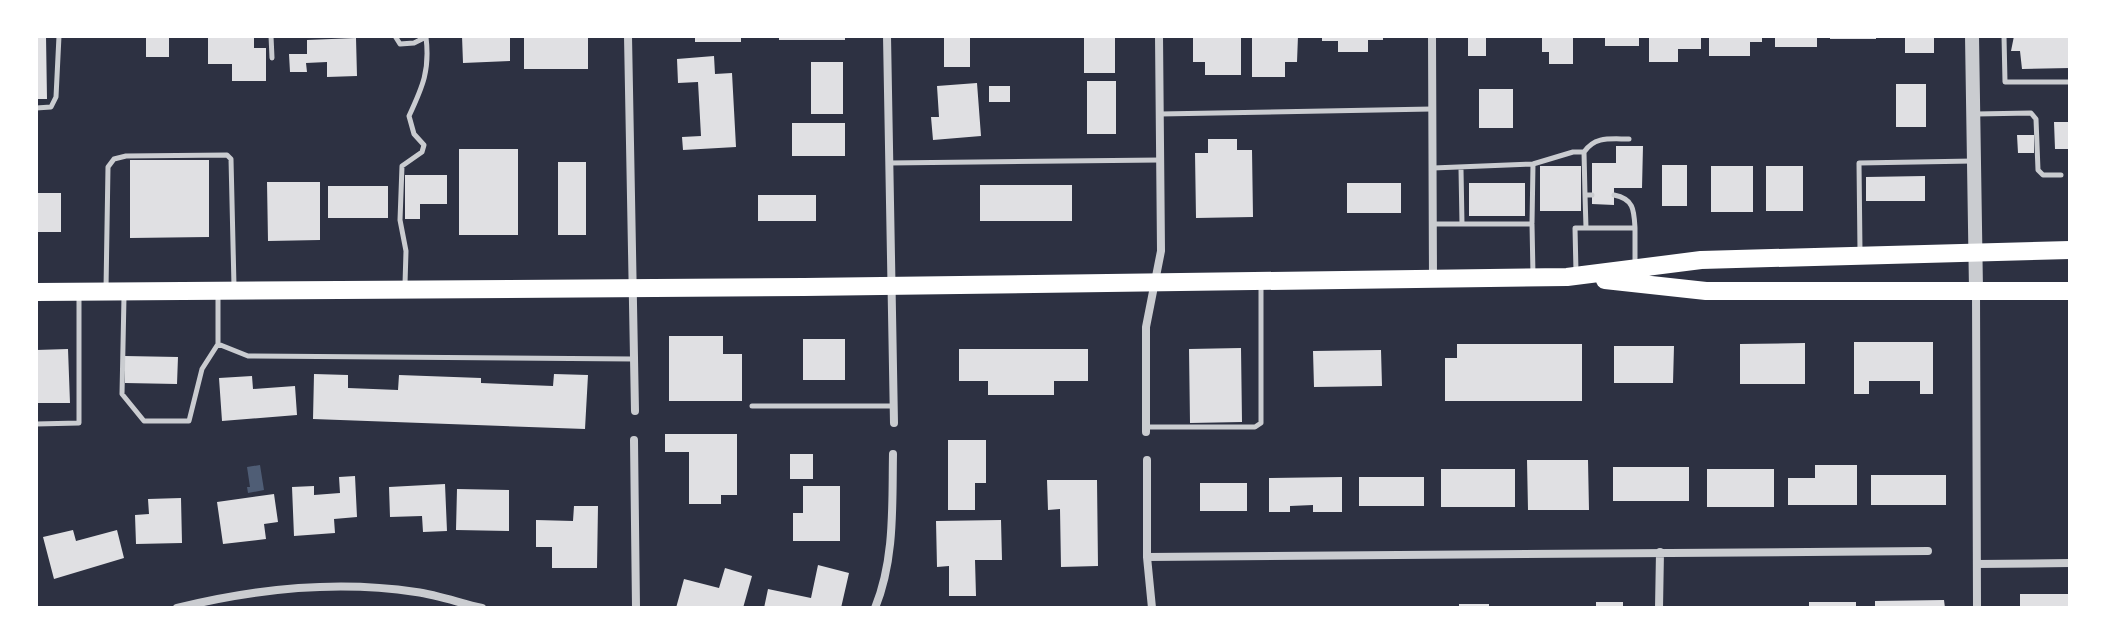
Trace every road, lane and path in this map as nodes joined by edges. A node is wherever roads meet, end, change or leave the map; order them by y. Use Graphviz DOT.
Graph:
graph roads {
  1 [pos="59,36"];
  2 [pos="271,36"];
  3 [pos="395,36"];
  4 [pos="426,36"];
  5 [pos="628,36"];
  6 [pos="887,36"];
  7 [pos="1159,36"];
  8 [pos="1432,36"];
  9 [pos="1972,36"];
  10 [pos="2004,36"];
  11 [pos="272,58"];
  12 [pos="2070,82"];
  13 [pos="36,108"];
  14 [pos="1432,109"];
  15 [pos="1160,114"];
  16 [pos="1973,114"];
  17 [pos="1629,139"];
  18 [pos="1584,152"];
  19 [pos="1160,160"];
  20 [pos="1974,161"];
  21 [pos="889,163"];
  22 [pos="1533,164"];
  23 [pos="1432,168"];
  24 [pos="1461,169"];
  25 [pos="2061,175"];
  26 [pos="1614,195"];
  27 [pos="1433,224"];
  28 [pos="1462,224"];
  29 [pos="1532,224"];
  30 [pos="1586,228"];
  31 [pos="1635,228"];
  32 [pos="2070,250"];
  33 [pos="1976,253"];
  34 [pos="1860,256"];
  35 [pos="1635,269"];
  36 [pos="1577,277"];
  37 [pos="1533,278"];
  38 [pos="1260,280"];
  39 [pos="1433,280"];
  40 [pos="1154,281"];
  41 [pos="891,286"];
  42 [pos="632,288"];
  43 [pos="405,289"];
  44 [pos="1976,290"];
  45 [pos="226,291"];
  46 [pos="2070,291"];
  47 [pos="36,292"];
  48 [pos="79,292"];
  49 [pos="115,292"];
  50 [pos="218,344"];
  51 [pos="633,359"];
  52 [pos="752,406"];
  53 [pos="893,406"];
  54 [pos="635,411"];
  55 [pos="894,423"];
  56 [pos="36,424"];
  57 [pos="1146,429"];
  58 [pos="634,440"];
  59 [pos="893,454"];
  60 [pos="1147,460"];
  61 [pos="1928,551"];
  62 [pos="1660,552"];
  63 [pos="1147,557"];
  64 [pos="2070,563"];
  65 [pos="1977,564"];
  66 [pos="177,608"];
  67 [pos="482,608"];
  68 [pos="636,608"];
  69 [pos="875,608"];
  70 [pos="1152,608"];
  71 [pos="1659,608"];
  72 [pos="1977,608"];
  1 -- 13 [label="lane"];
  2 -- 11 [label="lane"];
  3 -- 4 [label="lane"];
  4 -- 43 [label="lane"];
  5 -- 42 [label="street"];
  6 -- 21 [label="street"];
  7 -- 15 [label="street"];
  8 -- 14 [label="street"];
  9 -- 16 [label="street"];
  10 -- 12 [label="lane"];
  14 -- 15 [label="lane"];
  14 -- 23 [label="street"];
  15 -- 19 [label="street"];
  16 -- 20 [label="street"];
  16 -- 25 [label="lane"];
  17 -- 18 [label="lane"];
  18 -- 22 [label="lane"];
  18 -- 30 [label="lane"];
  19 -- 21 [label="lane"];
  19 -- 40 [label="street"];
  20 -- 33 [label="street"];
  20 -- 34 [label="lane"];
  21 -- 41 [label="street"];
  22 -- 24 [label="lane"];
  22 -- 29 [label="lane"];
  23 -- 24 [label="lane"];
  23 -- 27 [label="street"];
  24 -- 28 [label="lane"];
  26 -- 31 [label="lane"];
  27 -- 28 [label="lane"];
  27 -- 39 [label="street"];
  28 -- 29 [label="lane"];
  29 -- 37 [label="lane"];
  30 -- 31 [label="lane"];
  30 -- 36 [label="lane"];
  31 -- 35 [label="lane"];
  32 -- 33 [label="highway"];
  33 -- 34 [label="highway"];
  33 -- 44 [label="street"];
  34 -- 35 [label="highway"];
  35 -- 36 [label="highway"];
  36 -- 37 [label="highway"];
  36 -- 44 [label="highway"];
  37 -- 39 [label="highway"];
  38 -- 39 [label="highway"];
  38 -- 40 [label="highway"];
  38 -- 57 [label="lane"];
  40 -- 41 [label="highway"];
  40 -- 57 [label="street"];
  41 -- 42 [label="highway"];
  41 -- 53 [label="street"];
  42 -- 43 [label="highway"];
  42 -- 51 [label="street"];
  43 -- 45 [label="highway"];
  44 -- 46 [label="highway"];
  44 -- 65 [label="street"];
  45 -- 49 [label="highway"];
  45 -- 49 [label="lane"];
  45 -- 50 [label="lane"];
  47 -- 48 [label="highway"];
  48 -- 49 [label="highway"];
  48 -- 56 [label="lane"];
  49 -- 50 [label="lane"];
  50 -- 51 [label="lane"];
  51 -- 54 [label="street"];
  52 -- 53 [label="lane"];
  53 -- 55 [label="street"];
  58 -- 68 [label="street"];
  59 -- 69 [label="street"];
  60 -- 63 [label="street"];
  61 -- 62 [label="street"];
  62 -- 63 [label="street"];
  62 -- 71 [label="street"];
  63 -- 70 [label="street"];
  64 -- 65 [label="street"];
  65 -- 72 [label="street"];
  66 -- 67 [label="street"];
}
